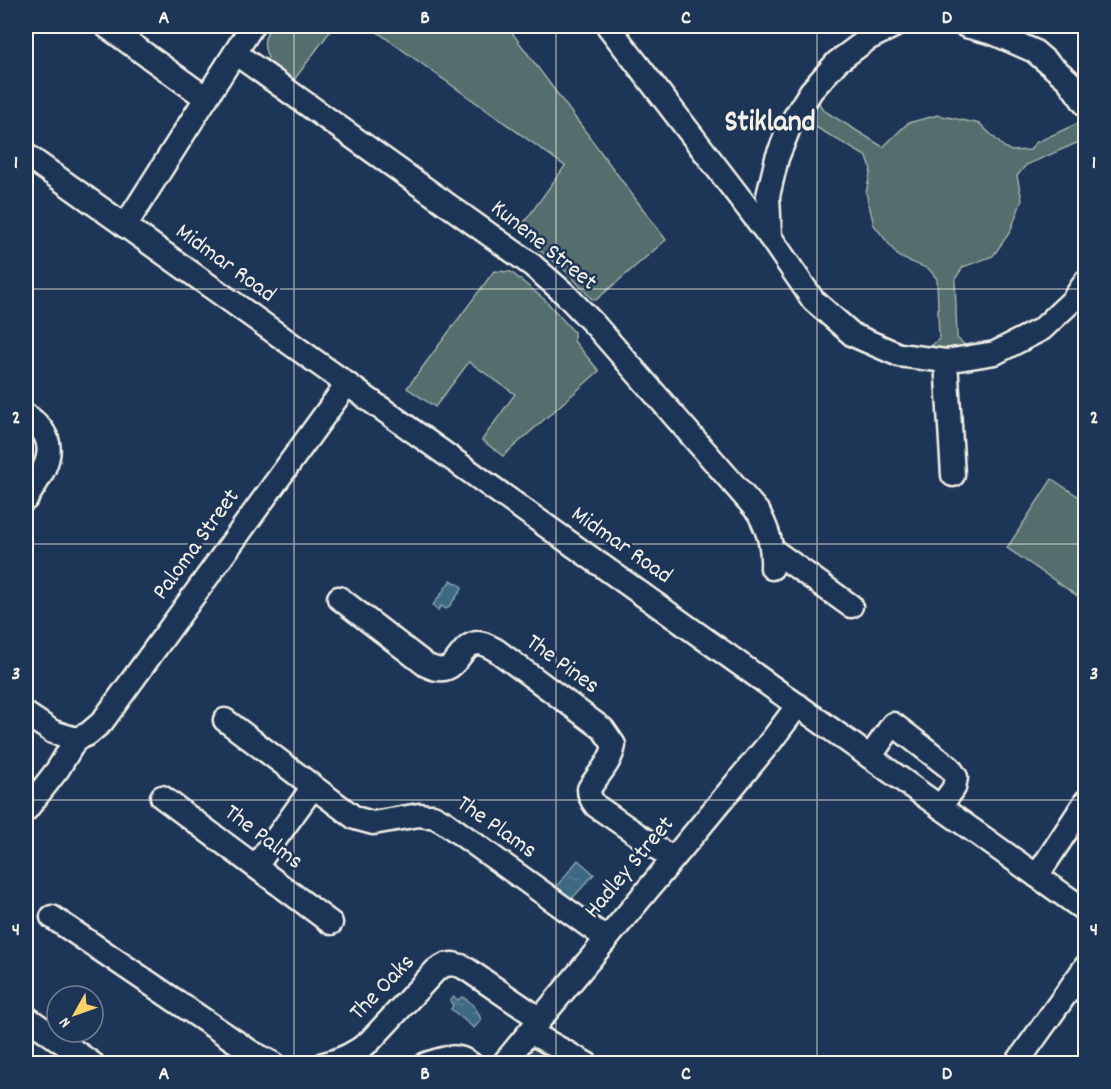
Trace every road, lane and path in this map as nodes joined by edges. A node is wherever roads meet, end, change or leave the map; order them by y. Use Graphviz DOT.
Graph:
graph roads {
  1 [pos="106,26"];
  2 [pos="252,26"];
  3 [pos="608,26"];
  4 [pos="894,26"];
  5 [pos="966,26"];
  6 [pos="235,53"];
  7 [pos="206,98"];
  8 [pos="1086,105"];
  9 [pos="26,155"];
  10 [pos="125,226"];
  11 [pos="771,237"];
  12 [pos="1086,281"];
  13 [pos="946,362"];
  14 [pos="347,384"];
  15 [pos="26,415"];
  16 [pos="953,475"];
  17 [pos="26,499"];
  18 [pos="339,598"];
  19 [pos="851,606"];
  20 [pos="798,705"];
  21 [pos="26,714"];
  22 [pos="225,720"];
  23 [pos="82,737"];
  24 [pos="870,757"];
  25 [pos="313,787"];
  26 [pos="162,797"];
  27 [pos="1086,801"];
  28 [pos="940,807"];
  29 [pos="26,810"];
  30 [pos="673,859"];
  31 [pos="256,866"];
  32 [pos="1037,876"];
  33 [pos="1086,910"];
  34 [pos="52,917"];
  35 [pos="331,922"];
  36 [pos="607,939"];
  37 [pos="1086,966"];
  38 [pos="26,1017"];
  39 [pos="535,1025"];
  40 [pos="93,1064"];
  41 [pos="274,1064"];
  42 [pos="324,1064"];
  43 [pos="426,1064"];
  44 [pos="471,1064"];
  45 [pos="503,1064"];
  46 [pos="587,1064"];
  47 [pos="1016,1064"];
  1 -- 7 [label="street"];
  2 -- 6 [label="street"];
  3 -- 11 [label="street"];
  4 -- 11 [label="street"];
  5 -- 8 [label="street"];
  6 -- 7 [label="street"];
  6 -- 19 [label="street, Kunene Street"];
  7 -- 10 [label="street"];
  9 -- 10 [label="street, Midmar Road"];
  10 -- 14 [label="street, Midmar Road"];
  11 -- 13 [label="street"];
  12 -- 13 [label="street"];
  13 -- 16 [label="street"];
  14 -- 20 [label="street, Midmar Road"];
  14 -- 23 [label="street, Paloma Street"];
  15 -- 17 [label="street"];
  18 -- 30 [label="street, The Pines"];
  20 -- 24 [label="street, Midmar Road"];
  20 -- 30 [label="street, Hadley Street"];
  21 -- 23 [label="street"];
  22 -- 25 [label="street, The Plams"];
  23 -- 29 [label="street, Paloma Street"];
  24 -- 28 [label="street, Midmar Road"];
  24 -- 28 [label="street"];
  25 -- 31 [label="street"];
  25 -- 36 [label="street, The Plams"];
  26 -- 31 [label="street, The Palms"];
  27 -- 32 [label="street"];
  28 -- 32 [label="street, Midmar Road"];
  30 -- 36 [label="street, Hadley Street"];
  31 -- 35 [label="street, The Palms"];
  32 -- 33 [label="street, Midmar Road"];
  34 -- 41 [label="street"];
  36 -- 39 [label="street, Hadley Street"];
  37 -- 47 [label="street"];
  38 -- 40 [label="street"];
  39 -- 42 [label="street, The Oaks"];
  39 -- 45 [label="street, Hadley Street"];
  39 -- 46 [label="street"];
  43 -- 44 [label="street"];
}
